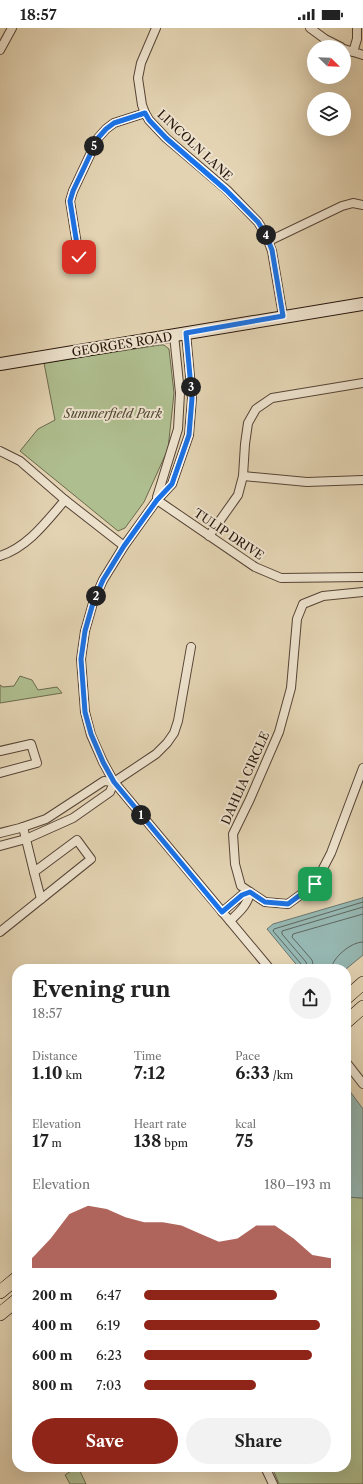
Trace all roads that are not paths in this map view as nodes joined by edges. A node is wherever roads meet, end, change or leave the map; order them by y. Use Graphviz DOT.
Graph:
graph roads {
  1 [pos="12,28"];
  2 [pos="156,28"];
  3 [pos="310,28"];
  4 [pos="357,28"];
  5 [pos="327,40"];
  6 [pos="0,50"];
  7 [pos="353,52"];
  8 [pos="363,55"];
  9 [pos="145,113"];
  10 [pos="363,205"];
  11 [pos="269,241"];
  12 [pos="79,257"];
  13 [pos="363,304"];
  14 [pos="283,316"];
  15 [pos="180,334"];
  16 [pos="0,364"];
  17 [pos="363,383"];
  18 [pos="0,451"];
  19 [pos="243,476"];
  20 [pos="363,480"];
  21 [pos="64,500"];
  22 [pos="157,500"];
  23 [pos="209,536"];
  24 [pos="124,546"];
  25 [pos="0,556"];
  26 [pos="363,577"];
  27 [pos="363,592"];
  28 [pos="191,647"];
  29 [pos="0,751"];
  30 [pos="363,768"];
  31 [pos="0,773"];
  32 [pos="114,782"];
  33 [pos="23,828"];
  34 [pos="0,833"];
  35 [pos="26,839"];
  36 [pos="0,846"];
  37 [pos="34,872"];
  38 [pos="250,892"];
  39 [pos="40,899"];
  40 [pos="222,912"];
  41 [pos="230,921"];
  42 [pos="0,932"];
  43 [pos="266,964"];
  44 [pos="363,983"];
  45 [pos="351,994"];
  46 [pos="363,1007"];
  47 [pos="351,1018"];
  48 [pos="351,1068"];
  49 [pos="363,1084"];
  50 [pos="12,1282"];
  51 [pos="0,1292"];
  52 [pos="12,1304"];
  53 [pos="0,1314"];
  54 [pos="267,1472"];
  55 [pos="273,1484"];
  1 -- 6 [label="street"];
  2 -- 9 [label="street, LINCOLN LANE"];
  3 -- 5 [label="street"];
  4 -- 7 [label="street"];
  7 -- 8 [label="street"];
  9 -- 11 [label="street, LINCOLN LANE"];
  9 -- 12 [label="street"];
  10 -- 11 [label="street"];
  11 -- 14 [label="street, LINCOLN LANE"];
  13 -- 14 [label="street, GEORGES ROAD"];
  14 -- 15 [label="street, GEORGES ROAD"];
  15 -- 16 [label="street, GEORGES ROAD"];
  15 -- 22 [label="street"];
  15 -- 22 [label="street"];
  17 -- 19 [label="street"];
  18 -- 21 [label="street"];
  19 -- 20 [label="street"];
  19 -- 23 [label="street"];
  21 -- 24 [label="street"];
  21 -- 25 [label="street"];
  22 -- 23 [label="street, TULIP DRIVE"];
  22 -- 24 [label="street"];
  23 -- 26 [label="street, TULIP DRIVE"];
  24 -- 32 [label="street"];
  27 -- 38 [label="street, DAHLIA CIRCLE"];
  28 -- 32 [label="street"];
  29 -- 31 [label="street"];
  30 -- 38 [label="street, DAHLIA CIRCLE"];
  32 -- 33 [label="street"];
  32 -- 35 [label="street"];
  32 -- 40 [label="street"];
  33 -- 34 [label="street"];
  33 -- 35 [label="street"];
  35 -- 36 [label="street"];
  35 -- 37 [label="street"];
  37 -- 39 [label="street"];
  37 -- 39 [label="street"];
  38 -- 40 [label="street"];
  38 -- 41 [label="street"];
  39 -- 42 [label="street"];
  40 -- 41 [label="street"];
  41 -- 43 [label="street"];
  44 -- 45 [label="main road"];
  46 -- 47 [label="main road"];
  48 -- 49 [label="street"];
  50 -- 51 [label="main road"];
  52 -- 53 [label="main road"];
  54 -- 55 [label="street"];
}
